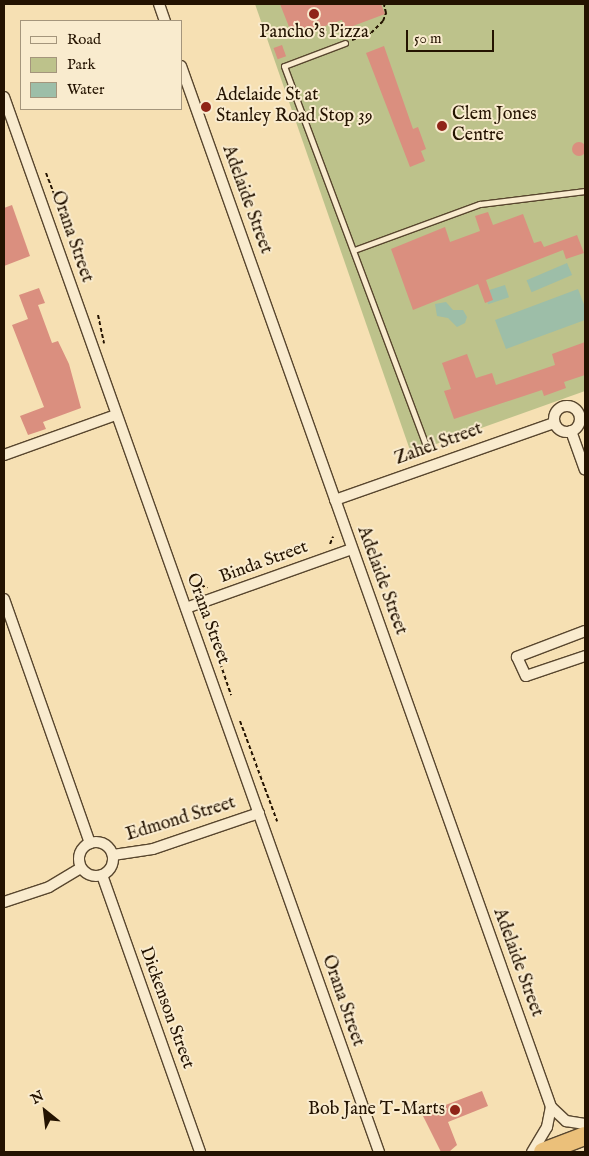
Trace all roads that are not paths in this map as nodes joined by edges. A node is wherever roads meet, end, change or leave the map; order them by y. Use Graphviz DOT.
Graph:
graph roads {
  1 [pos="159,4"];
  2 [pos="165,20"];
  3 [pos="345,43"];
  4 [pos="182,69"];
  5 [pos="4,96"];
  6 [pos="585,191"];
  7 [pos="354,250"];
  8 [pos="582,413"];
  9 [pos="116,415"];
  10 [pos="554,423"];
  11 [pos="572,431"];
  12 [pos="425,444"];
  13 [pos="4,455"];
  14 [pos="585,470"];
  15 [pos="335,500"];
  16 [pos="352,549"];
  17 [pos="4,599"];
  18 [pos="186,608"];
  19 [pos="585,631"];
  20 [pos="585,656"];
  21 [pos="259,813"];
  22 [pos="90,843"];
  23 [pos="113,855"];
  24 [pos="81,868"];
  25 [pos="102,875"];
  26 [pos="4,902"];
  27 [pos="551,1108"];
  28 [pos="585,1124"];
  29 [pos="585,1136"];
  30 [pos="200,1152"];
  31 [pos="379,1152"];
  32 [pos="532,1152"];
  33 [pos="543,1152"];
  1 -- 2 [label="street"];
  3 -- 7 [label="lane"];
  4 -- 15 [label="street, Adelaide Street"];
  5 -- 9 [label="street, Orana Street"];
  6 -- 7 [label="lane"];
  7 -- 12 [label="lane"];
  8 -- 10 [label="street"];
  8 -- 11 [label="street"];
  9 -- 13 [label="street"];
  9 -- 18 [label="street, Orana Street"];
  10 -- 11 [label="street"];
  10 -- 15 [label="street, Zahel Street"];
  11 -- 14 [label="street"];
  15 -- 16 [label="street, Adelaide Street"];
  16 -- 18 [label="street, Binda Street"];
  16 -- 27 [label="street, Adelaide Street"];
  17 -- 22 [label="street"];
  18 -- 21 [label="street, Orana Street"];
  19 -- 20 [label="street"];
  21 -- 23 [label="street, Edmond Street"];
  21 -- 31 [label="street, Orana Street"];
  22 -- 23 [label="street"];
  22 -- 24 [label="street"];
  23 -- 25 [label="street"];
  24 -- 25 [label="street"];
  24 -- 26 [label="street"];
  25 -- 30 [label="street, Dickenson Street"];
  27 -- 28 [label="street"];
  27 -- 32 [label="street"];
  29 -- 33 [label="highway"];
}
